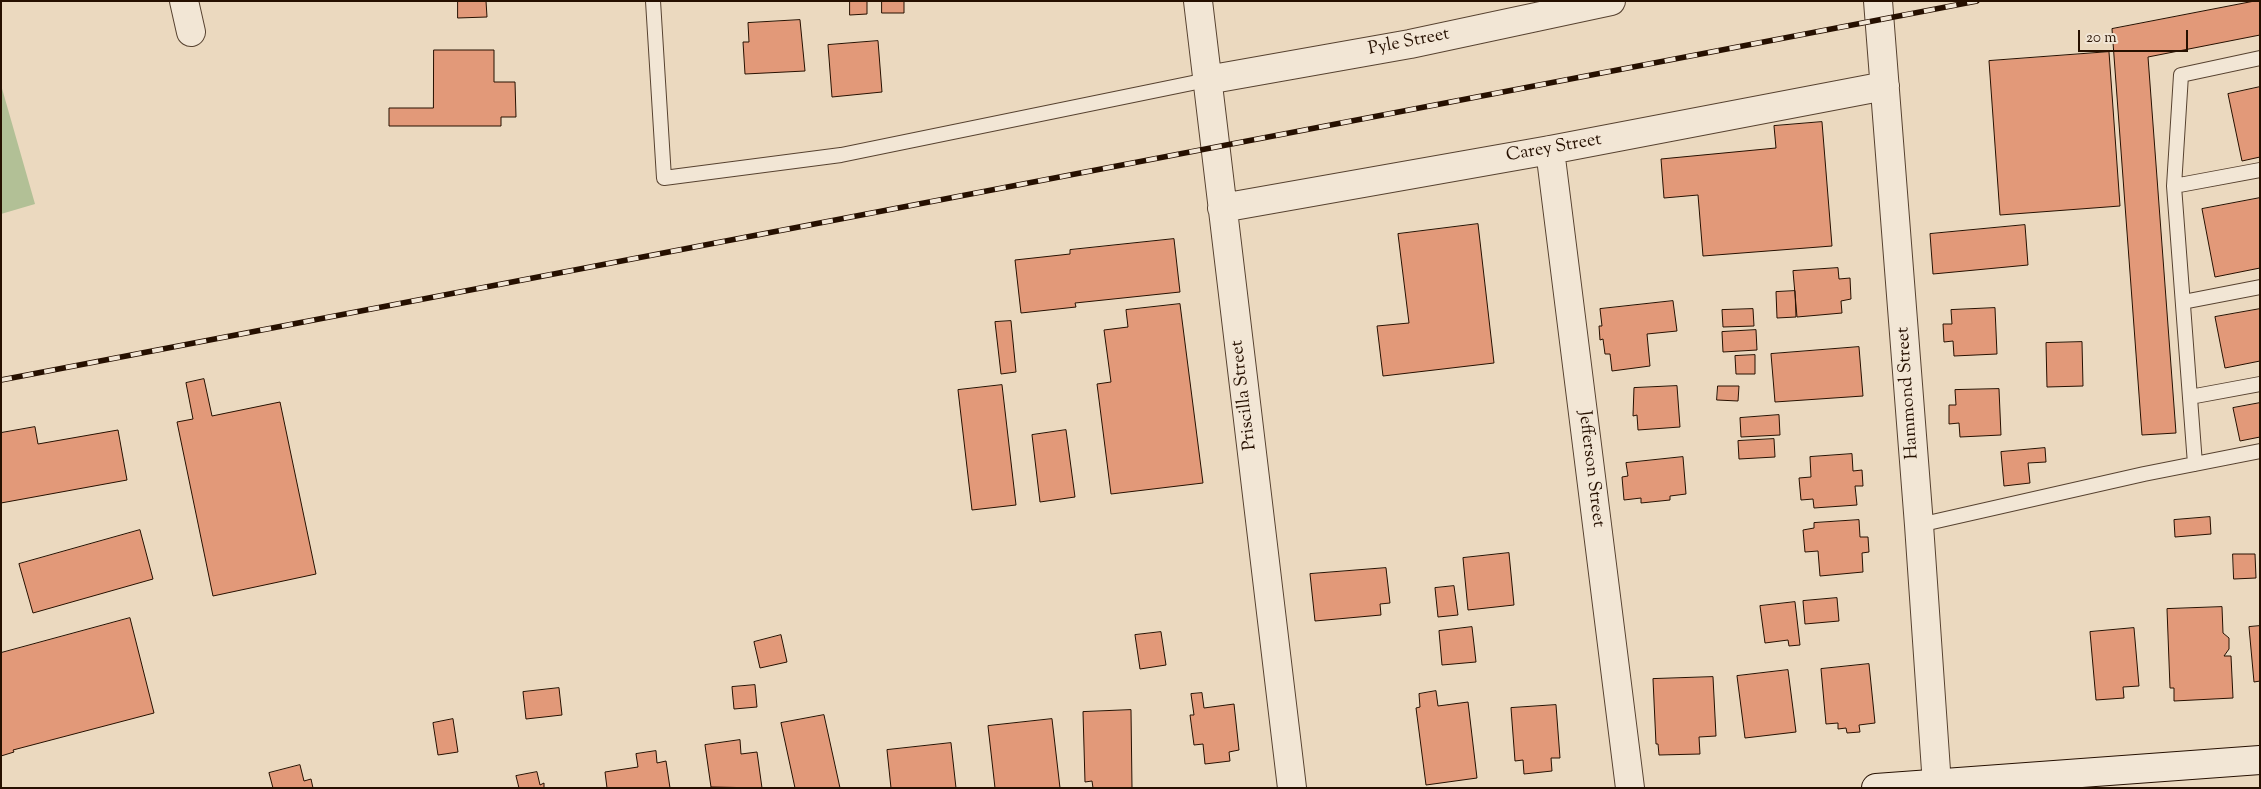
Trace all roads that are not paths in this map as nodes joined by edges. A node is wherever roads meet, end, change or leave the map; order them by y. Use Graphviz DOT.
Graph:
graph roads {
  1 [pos="184,1"];
  2 [pos="653,1"];
  3 [pos="1198,1"];
  4 [pos="1610,1"];
  5 [pos="1878,1"];
  6 [pos="1534,9"];
  7 [pos="191,32"];
  8 [pos="2260,58"];
  9 [pos="1207,80"];
  10 [pos="1885,86"];
  11 [pos="1550,150"];
  12 [pos="2260,170"];
  13 [pos="2174,186"];
  14 [pos="1222,208"];
  15 [pos="2260,287"];
  16 [pos="2183,302"];
  17 [pos="2260,384"];
  18 [pos="2190,397"];
  19 [pos="2260,451"];
  20 [pos="2195,464"];
  21 [pos="1919,525"];
  22 [pos="2260,760"];
  23 [pos="1937,785"];
  24 [pos="1292,788"];
  25 [pos="1630,788"];
  26 [pos="1876,788"];
  1 -- 7 [label="street"];
  2 -- 9 [label="lane"];
  3 -- 9 [label="street, Priscilla Street"];
  4 -- 6 [label="street, Pyle Street"];
  5 -- 10 [label="street, Hammond Street"];
  6 -- 9 [label="street, Pyle Street"];
  8 -- 13 [label="lane"];
  9 -- 14 [label="street, Priscilla Street"];
  10 -- 11 [label="street, Carey Street"];
  10 -- 21 [label="street, Hammond Street"];
  11 -- 14 [label="street, Carey Street"];
  11 -- 25 [label="street, Jefferson Street"];
  12 -- 13 [label="lane"];
  13 -- 16 [label="lane"];
  14 -- 24 [label="street, Priscilla Street"];
  15 -- 16 [label="lane"];
  16 -- 18 [label="lane"];
  17 -- 18 [label="lane"];
  18 -- 20 [label="lane"];
  19 -- 20 [label="lane"];
  20 -- 21 [label="lane"];
  21 -- 23 [label="street, Hammond Street"];
  22 -- 23 [label="street"];
  23 -- 26 [label="street"];
}
